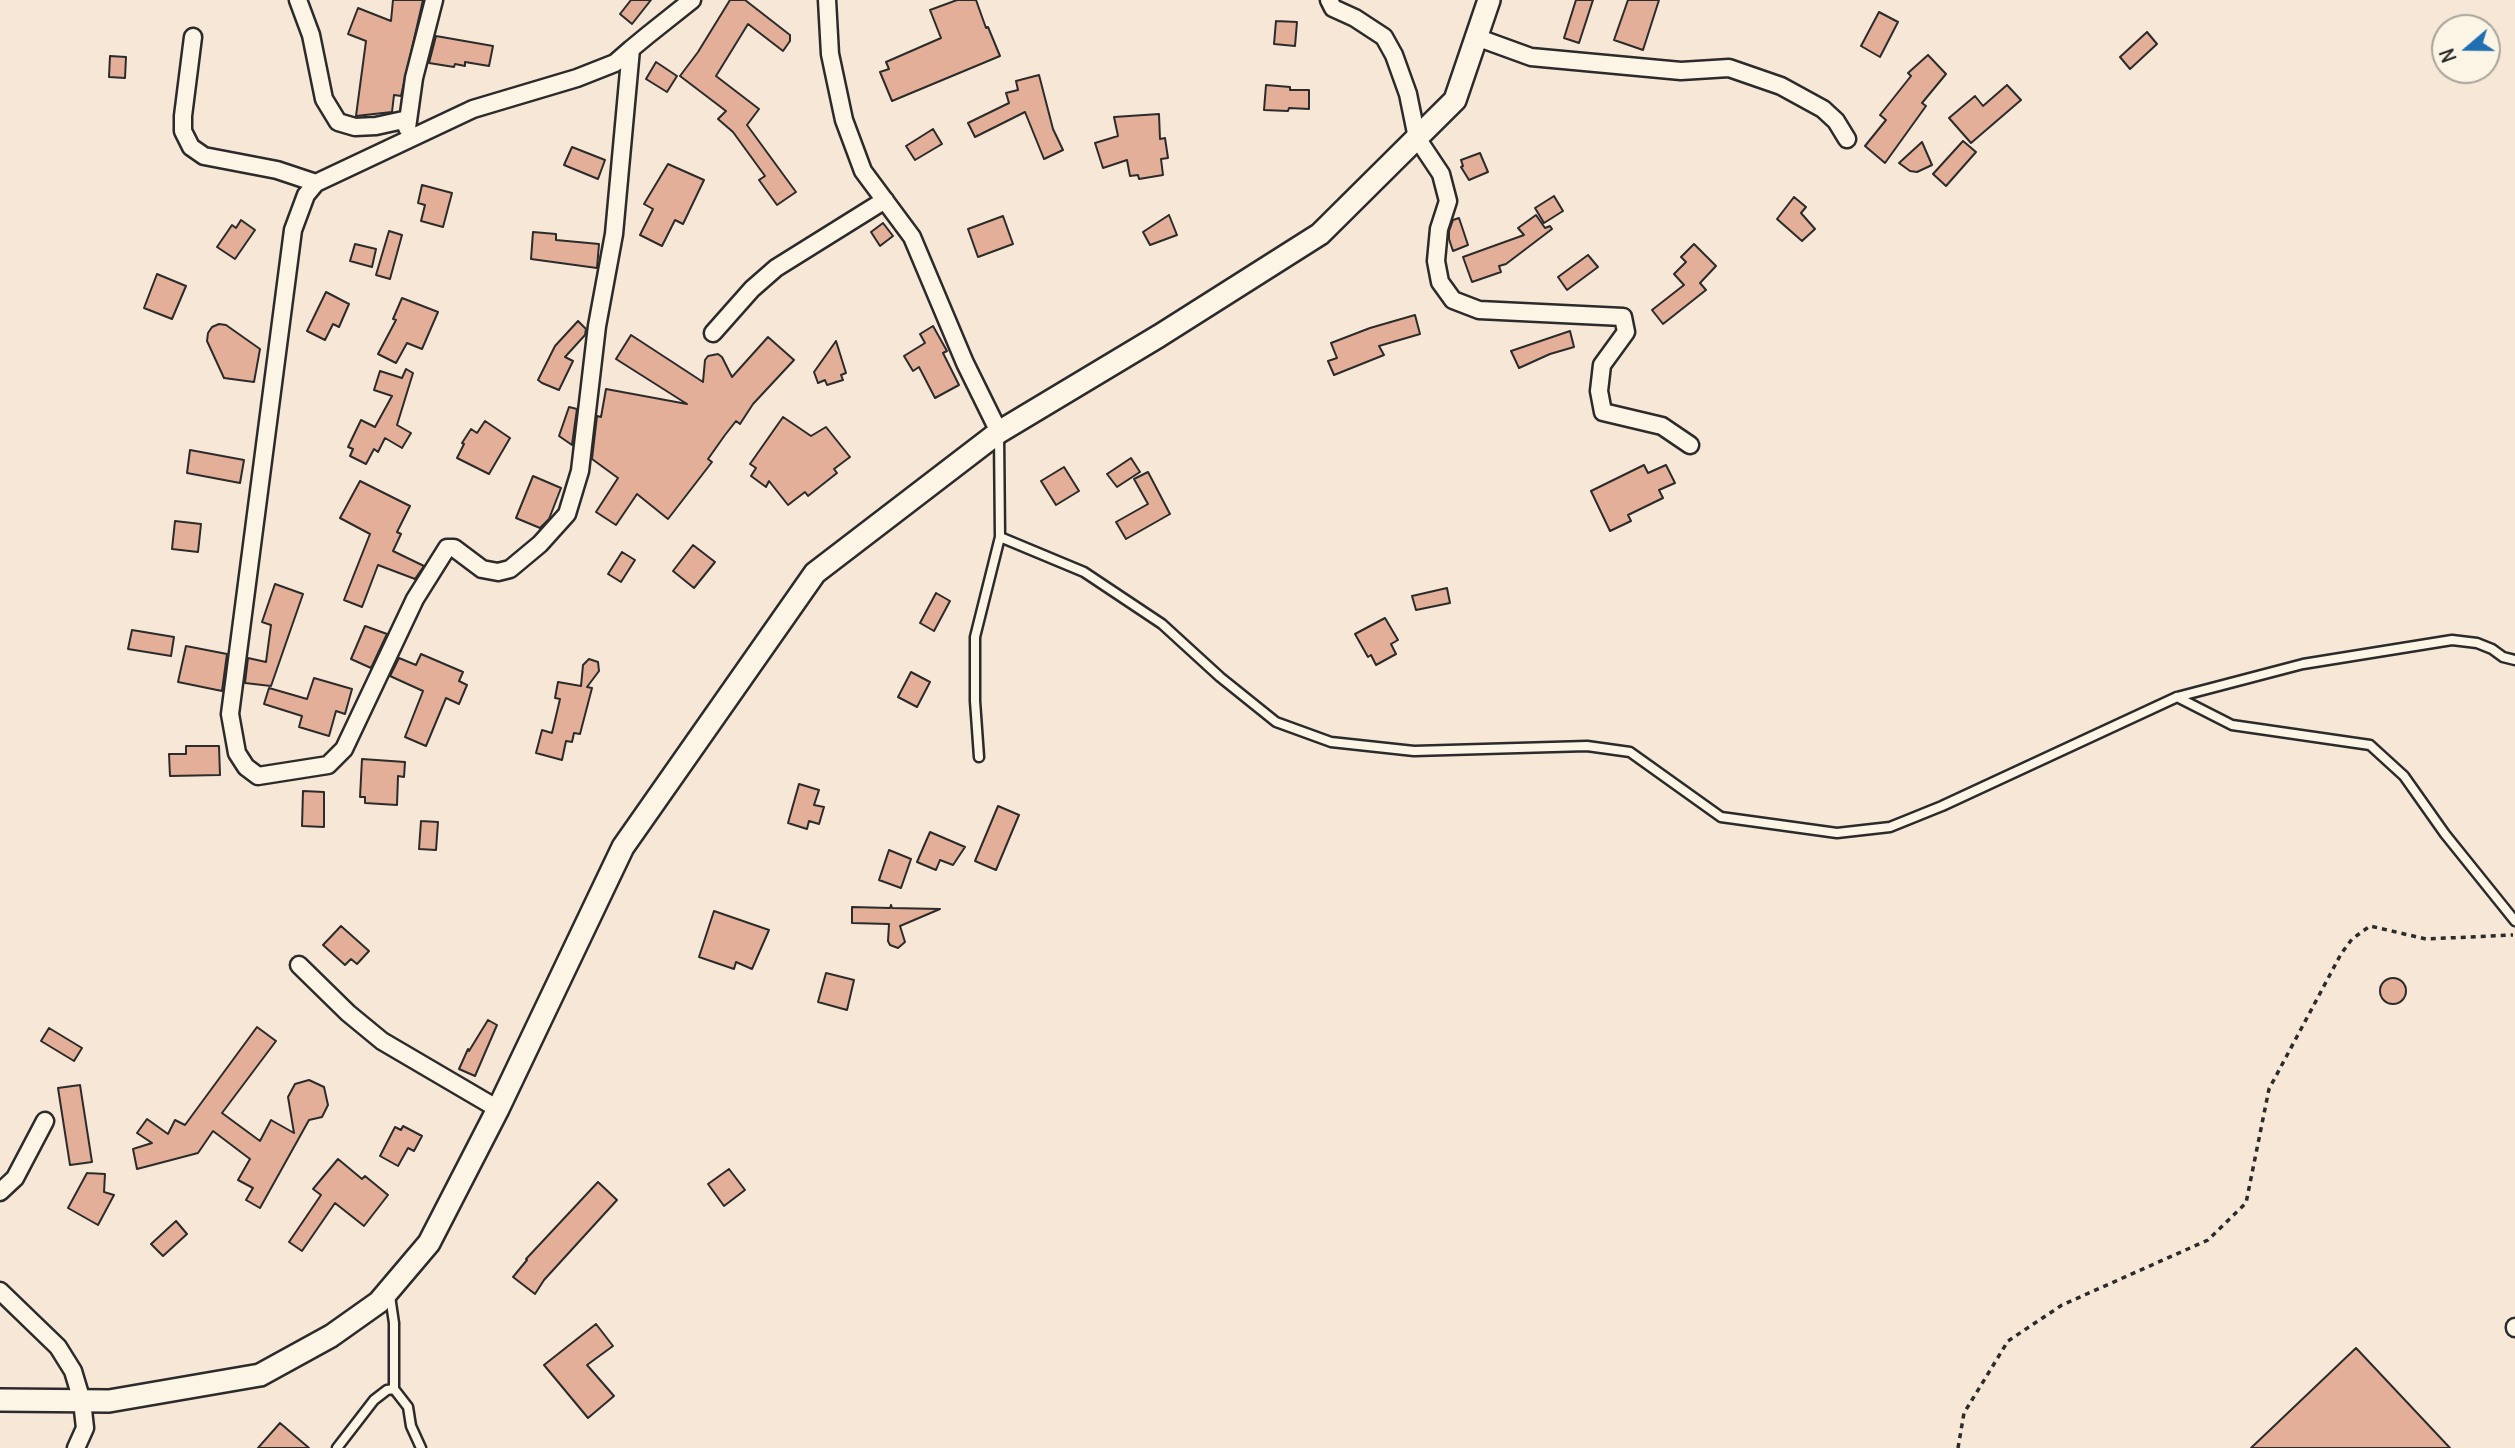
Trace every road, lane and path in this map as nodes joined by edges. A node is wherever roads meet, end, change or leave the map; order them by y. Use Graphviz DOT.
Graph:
graph roads {
  1 [pos="298,0"];
  2 [pos="434,0"];
  3 [pos="692,0"];
  4 [pos="827,0"];
  5 [pos="1329,0"];
  6 [pos="1489,0"];
  7 [pos="193,37"];
  8 [pos="1476,37"];
  9 [pos="631,48"];
  10 [pos="408,119"];
  11 [pos="1417,138"];
  12 [pos="1847,139"];
  13 [pos="405,141"];
  14 [pos="316,183"];
  15 [pos="884,200"];
  16 [pos="713,333"];
  17 [pos="999,432"];
  18 [pos="1690,445"];
  19 [pos="1000,537"];
  20 [pos="2515,660"];
  21 [pos="2177,697"];
  22 [pos="979,757"];
  23 [pos="2515,921"];
  24 [pos="2515,935"];
  25 [pos="299,965"];
  26 [pos="498,1109"];
  27 [pos="45,1121"];
  28 [pos="0,1192"];
  29 [pos="389,1290"];
  30 [pos="0,1291"];
  31 [pos="394,1389"];
  32 [pos="0,1400"];
  33 [pos="82,1401"];
  34 [pos="76,1448"];
  35 [pos="337,1448"];
  36 [pos="421,1448"];
  37 [pos="1958,1448"];
  1 -- 10 [label="street"];
  2 -- 10 [label="street"];
  3 -- 9 [label="street"];
  4 -- 15 [label="street"];
  5 -- 11 [label="street"];
  6 -- 8 [label="main road"];
  7 -- 14 [label="street"];
  8 -- 11 [label="main road"];
  8 -- 12 [label="street"];
  9 -- 13 [label="street"];
  9 -- 14 [label="street"];
  10 -- 13 [label="street"];
  11 -- 17 [label="main road"];
  11 -- 18 [label="street"];
  13 -- 14 [label="street"];
  15 -- 16 [label="street"];
  15 -- 17 [label="street"];
  17 -- 19 [label="lane"];
  17 -- 26 [label="main road"];
  19 -- 21 [label="lane"];
  19 -- 22 [label="lane"];
  20 -- 21 [label="lane"];
  21 -- 23 [label="lane"];
  24 -- 37 [label="path"];
  25 -- 26 [label="street"];
  26 -- 29 [label="main road"];
  27 -- 28 [label="street"];
  29 -- 31 [label="lane"];
  29 -- 33 [label="main road"];
  30 -- 33 [label="street"];
  31 -- 35 [label="lane"];
  31 -- 36 [label="lane"];
  32 -- 33 [label="main road"];
  33 -- 34 [label="street"];
}
